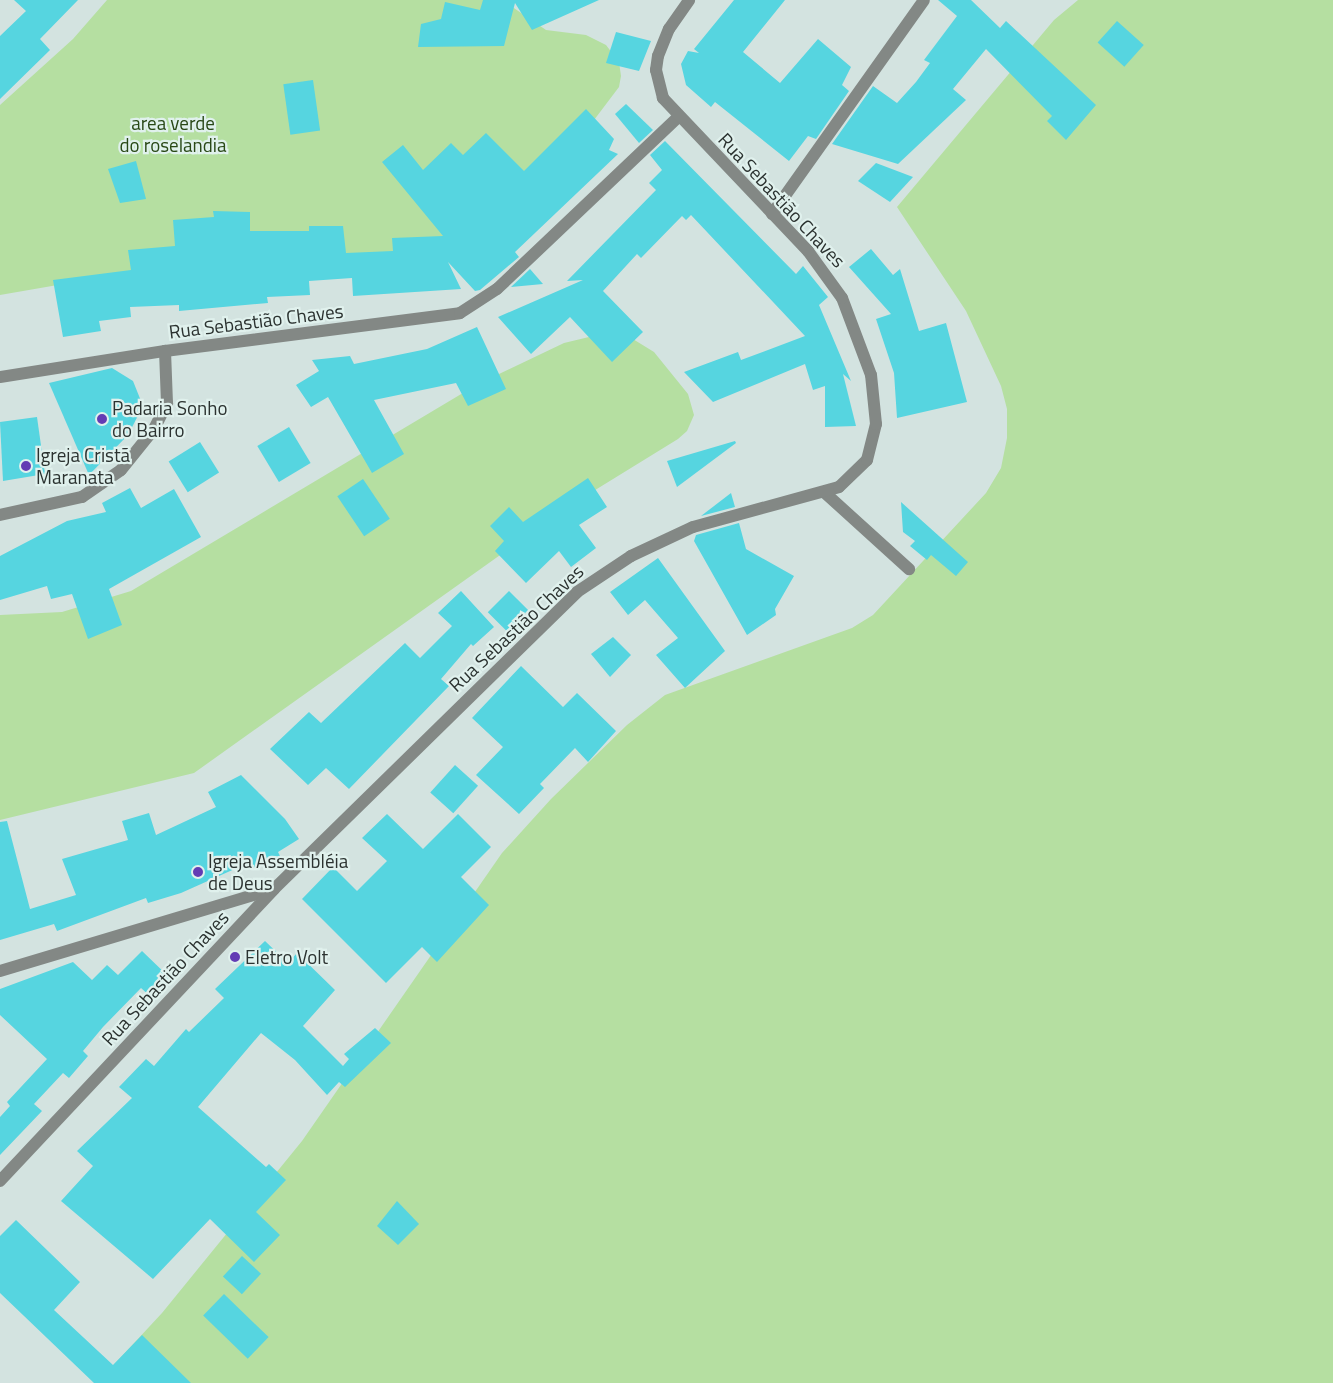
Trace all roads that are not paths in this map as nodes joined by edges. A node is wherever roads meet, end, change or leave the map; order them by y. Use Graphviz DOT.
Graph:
graph roads {
  1 [pos="688,0"];
  2 [pos="924,0"];
  3 [pos="678,117"];
  4 [pos="772,214"];
  5 [pos="164,351"];
  6 [pos="0,377"];
  7 [pos="824,492"];
  8 [pos="0,515"];
  9 [pos="909,569"];
  10 [pos="274,889"];
  11 [pos="0,971"];
  12 [pos="0,1180"];
  1 -- 3 [label="street"];
  2 -- 4 [label="street"];
  3 -- 4 [label="street, Rua Sebastião Chaves"];
  3 -- 5 [label="street, Rua Sebastião Chaves"];
  4 -- 7 [label="street, Rua Sebastião Chaves"];
  5 -- 6 [label="street, Rua Sebastião Chaves"];
  5 -- 8 [label="street"];
  7 -- 9 [label="street"];
  7 -- 10 [label="street, Rua Sebastião Chaves"];
  10 -- 11 [label="street"];
  10 -- 12 [label="street, Rua Sebastião Chaves"];
}
